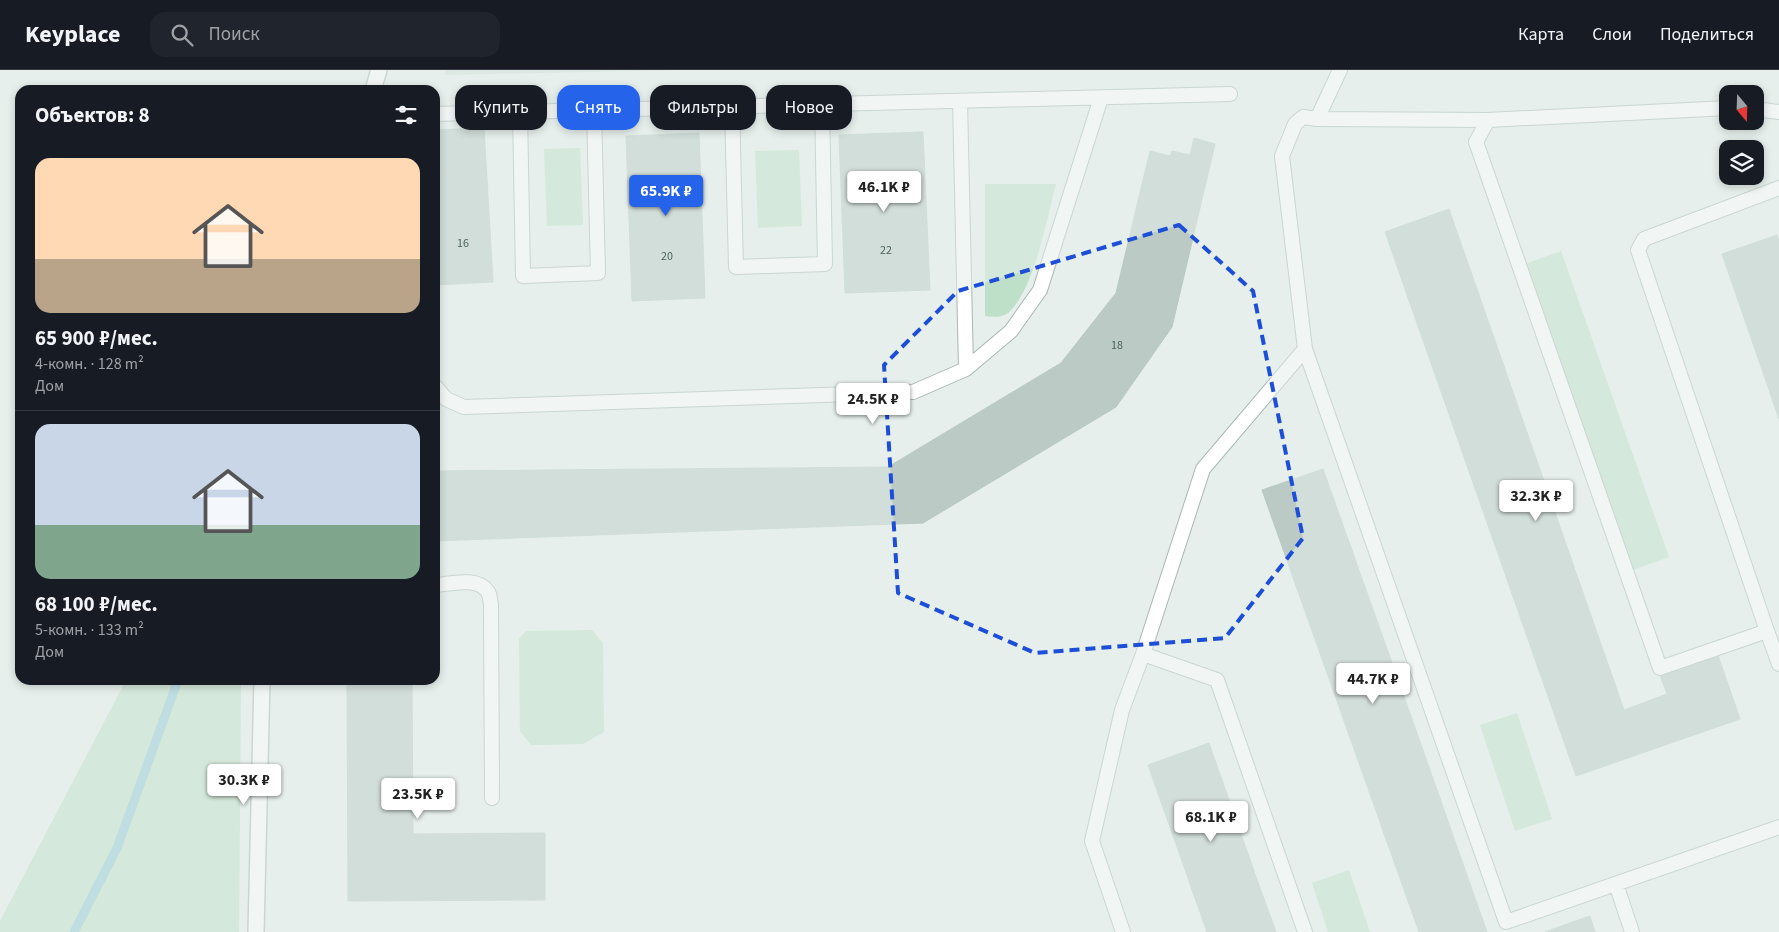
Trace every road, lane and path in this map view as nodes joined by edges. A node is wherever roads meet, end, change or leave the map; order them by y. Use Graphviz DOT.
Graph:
graph roads {
  1 [pos="378,70"];
  2 [pos="1340,70"];
  3 [pos="374,85"];
  4 [pos="1230,94"];
  5 [pos="1101,98"];
  6 [pos="960,101"];
  7 [pos="852,103"];
  8 [pos="1719,108"];
  9 [pos="1764,110"];
  10 [pos="1779,112"];
  11 [pos="440,114"];
  12 [pos="455,114"];
  13 [pos="1317,119"];
  14 [pos="1488,120"];
  15 [pos="520,130"];
  16 [pos="594,130"];
  17 [pos="733,130"];
  18 [pos="822,130"];
  19 [pos="1779,188"];
  20 [pos="1305,348"];
  21 [pos="966,369"];
  22 [pos="440,392"];
  23 [pos="440,585"];
  24 [pos="1767,631"];
  25 [pos="1143,654"];
  26 [pos="1779,664"];
  27 [pos="262,685"];
  28 [pos="492,798"];
  29 [pos="1779,827"];
  30 [pos="1616,884"];
  31 [pos="256,932"];
  32 [pos="1123,932"];
  33 [pos="1305,932"];
  34 [pos="1632,932"];
  1 -- 3 [label="street"];
  2 -- 13 [label="lane"];
  4 -- 5 [label="lane"];
  5 -- 6 [label="lane"];
  5 -- 21 [label="lane"];
  6 -- 7 [label="lane"];
  6 -- 21 [label="lane"];
  8 -- 14 [label="lane"];
  9 -- 10 [label="lane"];
  11 -- 12 [label="lane"];
  13 -- 14 [label="lane"];
  13 -- 20 [label="lane"];
  14 -- 24 [label="lane"];
  15 -- 16 [label="lane"];
  17 -- 18 [label="lane"];
  19 -- 24 [label="lane"];
  20 -- 25 [label="lane"];
  20 -- 30 [label="lane"];
  21 -- 22 [label="lane"];
  23 -- 28 [label="lane"];
  24 -- 26 [label="lane"];
  25 -- 32 [label="lane"];
  25 -- 33 [label="lane"];
  27 -- 31 [label="street"];
  29 -- 30 [label="lane"];
  30 -- 34 [label="lane"];
}
